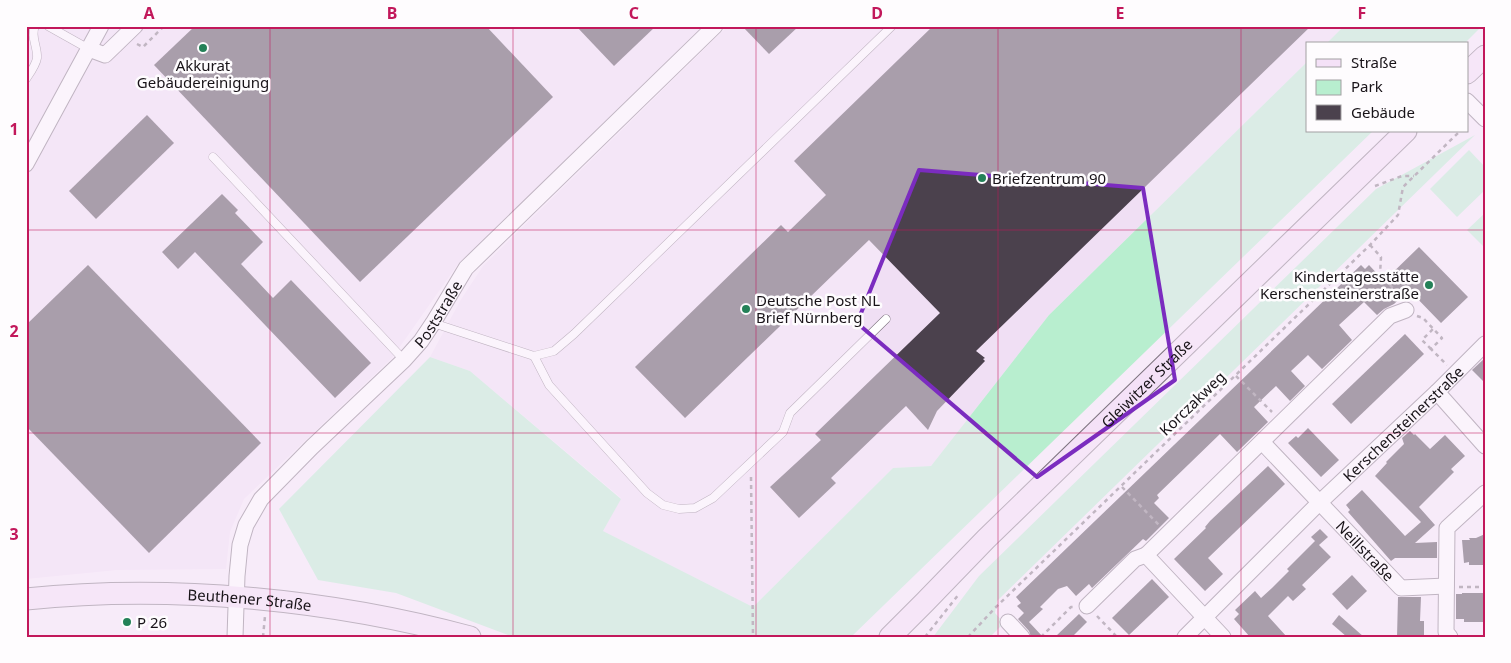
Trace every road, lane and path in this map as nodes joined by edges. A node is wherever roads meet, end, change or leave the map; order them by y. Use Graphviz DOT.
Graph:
graph roads {
  1 [pos="35,26"];
  2 [pos="48,26"];
  3 [pos="101,26"];
  4 [pos="164,26"];
  5 [pos="716,26"];
  6 [pos="892,26"];
  7 [pos="131,30"];
  8 [pos="89,49"];
  9 [pos="1485,56"];
  10 [pos="1468,72"];
  11 [pos="26,79"];
  12 [pos="1468,102"];
  13 [pos="1485,119"];
  14 [pos="1405,132"];
  15 [pos="1459,132"];
  16 [pos="213,156"];
  17 [pos="26,164"];
  18 [pos="1370,245"];
  19 [pos="1406,310"];
  20 [pos="886,319"];
  21 [pos="434,323"];
  22 [pos="1433,329"];
  23 [pos="1485,344"];
  24 [pos="1431,349"];
  25 [pos="534,356"];
  26 [pos="404,360"];
  27 [pos="1455,374"];
  28 [pos="1236,376"];
  29 [pos="1437,392"];
  30 [pos="1282,422"];
  31 [pos="1262,442"];
  32 [pos="1485,446"];
  33 [pos="750,464"];
  34 [pos="1122,487"];
  35 [pos="1485,493"];
  36 [pos="1319,503"];
  37 [pos="1167,534"];
  38 [pos="1146,555"];
  39 [pos="1446,586"];
  40 [pos="1485,587"];
  41 [pos="237,598"];
  42 [pos="26,599"];
  43 [pos="1087,606"];
  44 [pos="1204,618"];
  45 [pos="1008,622"];
  46 [pos="236,637"];
  47 [pos="470,637"];
  48 [pos="753,637"];
  49 [pos="890,637"];
  50 [pos="968,637"];
  51 [pos="1022,637"];
  52 [pos="1041,637"];
  53 [pos="1117,637"];
  54 [pos="1185,637"];
  55 [pos="1223,637"];
  56 [pos="1450,637"];
  1 -- 11 [label="lane"];
  2 -- 8 [label="lane"];
  3 -- 8 [label="street"];
  4 -- 7 [label="path"];
  5 -- 21 [label="street, Poststraße"];
  6 -- 25 [label="lane"];
  7 -- 8 [label="street"];
  8 -- 17 [label="street"];
  9 -- 10 [label="main road"];
  12 -- 13 [label="street"];
  14 -- 49 [label="main road, Gleiwitzer Straße"];
  15 -- 18 [label="path, Korczakweg"];
  16 -- 26 [label="lane"];
  18 -- 19 [label="path"];
  18 -- 28 [label="path, Korczakweg"];
  19 -- 22 [label="path"];
  19 -- 30 [label="street"];
  20 -- 33 [label="lane"];
  21 -- 25 [label="lane"];
  21 -- 26 [label="street, Poststraße"];
  22 -- 24 [label="path"];
  22 -- 24 [label="path"];
  23 -- 27 [label="street, Kerschensteinerstraße"];
  24 -- 27 [label="path"];
  25 -- 33 [label="lane"];
  26 -- 41 [label="street, Poststraße"];
  27 -- 29 [label="street, Kerschensteinerstraße"];
  28 -- 30 [label="path"];
  28 -- 34 [label="path, Korczakweg"];
  29 -- 32 [label="street"];
  29 -- 36 [label="street, Kerschensteinerstraße"];
  30 -- 31 [label="street"];
  31 -- 36 [label="street"];
  31 -- 37 [label="street"];
  33 -- 48 [label="path"];
  34 -- 37 [label="path"];
  34 -- 50 [label="path, Korczakweg"];
  35 -- 39 [label="street"];
  36 -- 39 [label="street, Neillstraße"];
  36 -- 44 [label="street, Kerschensteinerstraße"];
  37 -- 38 [label="street"];
  38 -- 43 [label="street"];
  38 -- 44 [label="street"];
  39 -- 40 [label="path"];
  39 -- 56 [label="street"];
  41 -- 42 [label="main road, Beuthener Straße"];
  41 -- 46 [label="street, Poststraße"];
  41 -- 47 [label="main road, Beuthener Straße"];
  43 -- 52 [label="path"];
  43 -- 53 [label="path"];
  44 -- 54 [label="street, Kerschensteinerstraße"];
  44 -- 55 [label="street"];
  45 -- 51 [label="street"];
}
